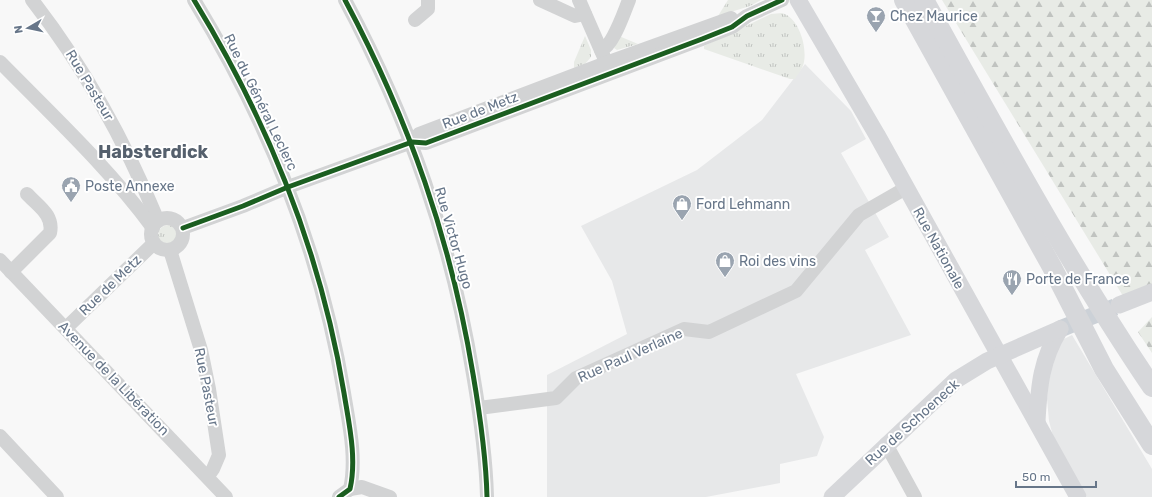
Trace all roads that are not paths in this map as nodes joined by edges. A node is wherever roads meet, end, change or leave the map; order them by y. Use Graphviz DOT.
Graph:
graph roads {
  1 [pos="32,0"];
  2 [pos="194,0"];
  3 [pos="345,0"];
  4 [pos="428,0"];
  5 [pos="540,0"];
  6 [pos="579,0"];
  7 [pos="629,0"];
  8 [pos="782,0"];
  9 [pos="798,0"];
  10 [pos="904,0"];
  11 [pos="924,0"];
  12 [pos="585,14"];
  13 [pos="415,20"];
  14 [pos="601,50"];
  15 [pos="0,62"];
  16 [pos="609,68"];
  17 [pos="412,142"];
  18 [pos="288,187"];
  19 [pos="906,188"];
  20 [pos="27,194"];
  21 [pos="155,224"];
  22 [pos="183,228"];
  23 [pos="154,243"];
  24 [pos="170,250"];
  25 [pos="0,260"];
  26 [pos="1052,267"];
  27 [pos="11,272"];
  28 [pos="1152,292"];
  29 [pos="1119,305"];
  30 [pos="66,328"];
  31 [pos="1117,336"];
  32 [pos="999,355"];
  33 [pos="1152,376"];
  34 [pos="1152,387"];
  35 [pos="479,408"];
  36 [pos="1152,420"];
  37 [pos="1037,421"];
  38 [pos="0,436"];
  39 [pos="886,444"];
  40 [pos="1152,445"];
  41 [pos="208,476"];
  42 [pos="344,494"];
  43 [pos="57,497"];
  44 [pos="226,497"];
  45 [pos="390,497"];
  46 [pos="487,497"];
  47 [pos="832,497"];
  48 [pos="915,497"];
  49 [pos="1078,497"];
  1 -- 21 [label="street, Rue Pasteur"];
  2 -- 18 [label="street, Rue du Général Leclerc"];
  3 -- 17 [label="street, Rue Victor Hugo"];
  4 -- 13 [label="street"];
  5 -- 12 [label="street"];
  6 -- 12 [label="street"];
  7 -- 14 [label="street"];
  8 -- 16 [label="street, Rue de Metz"];
  9 -- 19 [label="main road, Rue Nationale"];
  10 -- 26 [label="highway"];
  11 -- 31 [label="highway"];
  12 -- 14 [label="street"];
  14 -- 16 [label="street"];
  15 -- 21 [label="street"];
  16 -- 17 [label="street, Rue de Metz"];
  17 -- 18 [label="street, Rue de Metz"];
  17 -- 35 [label="street, Rue Victor Hugo"];
  18 -- 22 [label="street, Rue de Metz"];
  18 -- 42 [label="street, Rue du Général Leclerc"];
  19 -- 32 [label="main road, Rue Nationale"];
  19 -- 35 [label="street, Rue Paul Verlaine"];
  20 -- 27 [label="street"];
  21 -- 22 [label="street"];
  21 -- 23 [label="street, Rue Pasteur"];
  22 -- 24 [label="street"];
  23 -- 24 [label="street"];
  23 -- 30 [label="street, Rue de Metz"];
  24 -- 41 [label="street, Rue Pasteur"];
  25 -- 27 [label="street, Avenue de la Libération"];
  26 -- 36 [label="highway"];
  26 -- 40 [label="highway"];
  27 -- 30 [label="street, Avenue de la Libération"];
  28 -- 29 [label="main road"];
  30 -- 41 [label="street, Avenue de la Libération"];
  31 -- 33 [label="highway"];
  31 -- 34 [label="highway"];
  32 -- 37 [label="main road, Rue Nationale"];
  32 -- 37 [label="main road, Rue de Schoeneck"];
  32 -- 39 [label="main road, Rue de Schoeneck"];
  35 -- 46 [label="street, Rue Victor Hugo"];
  37 -- 49 [label="main road, Rue Nationale"];
  38 -- 43 [label="street"];
  39 -- 47 [label="main road, Rue de Schoeneck"];
  39 -- 48 [label="street"];
  41 -- 44 [label="street, Avenue de la Libération"];
  42 -- 45 [label="street"];
}
